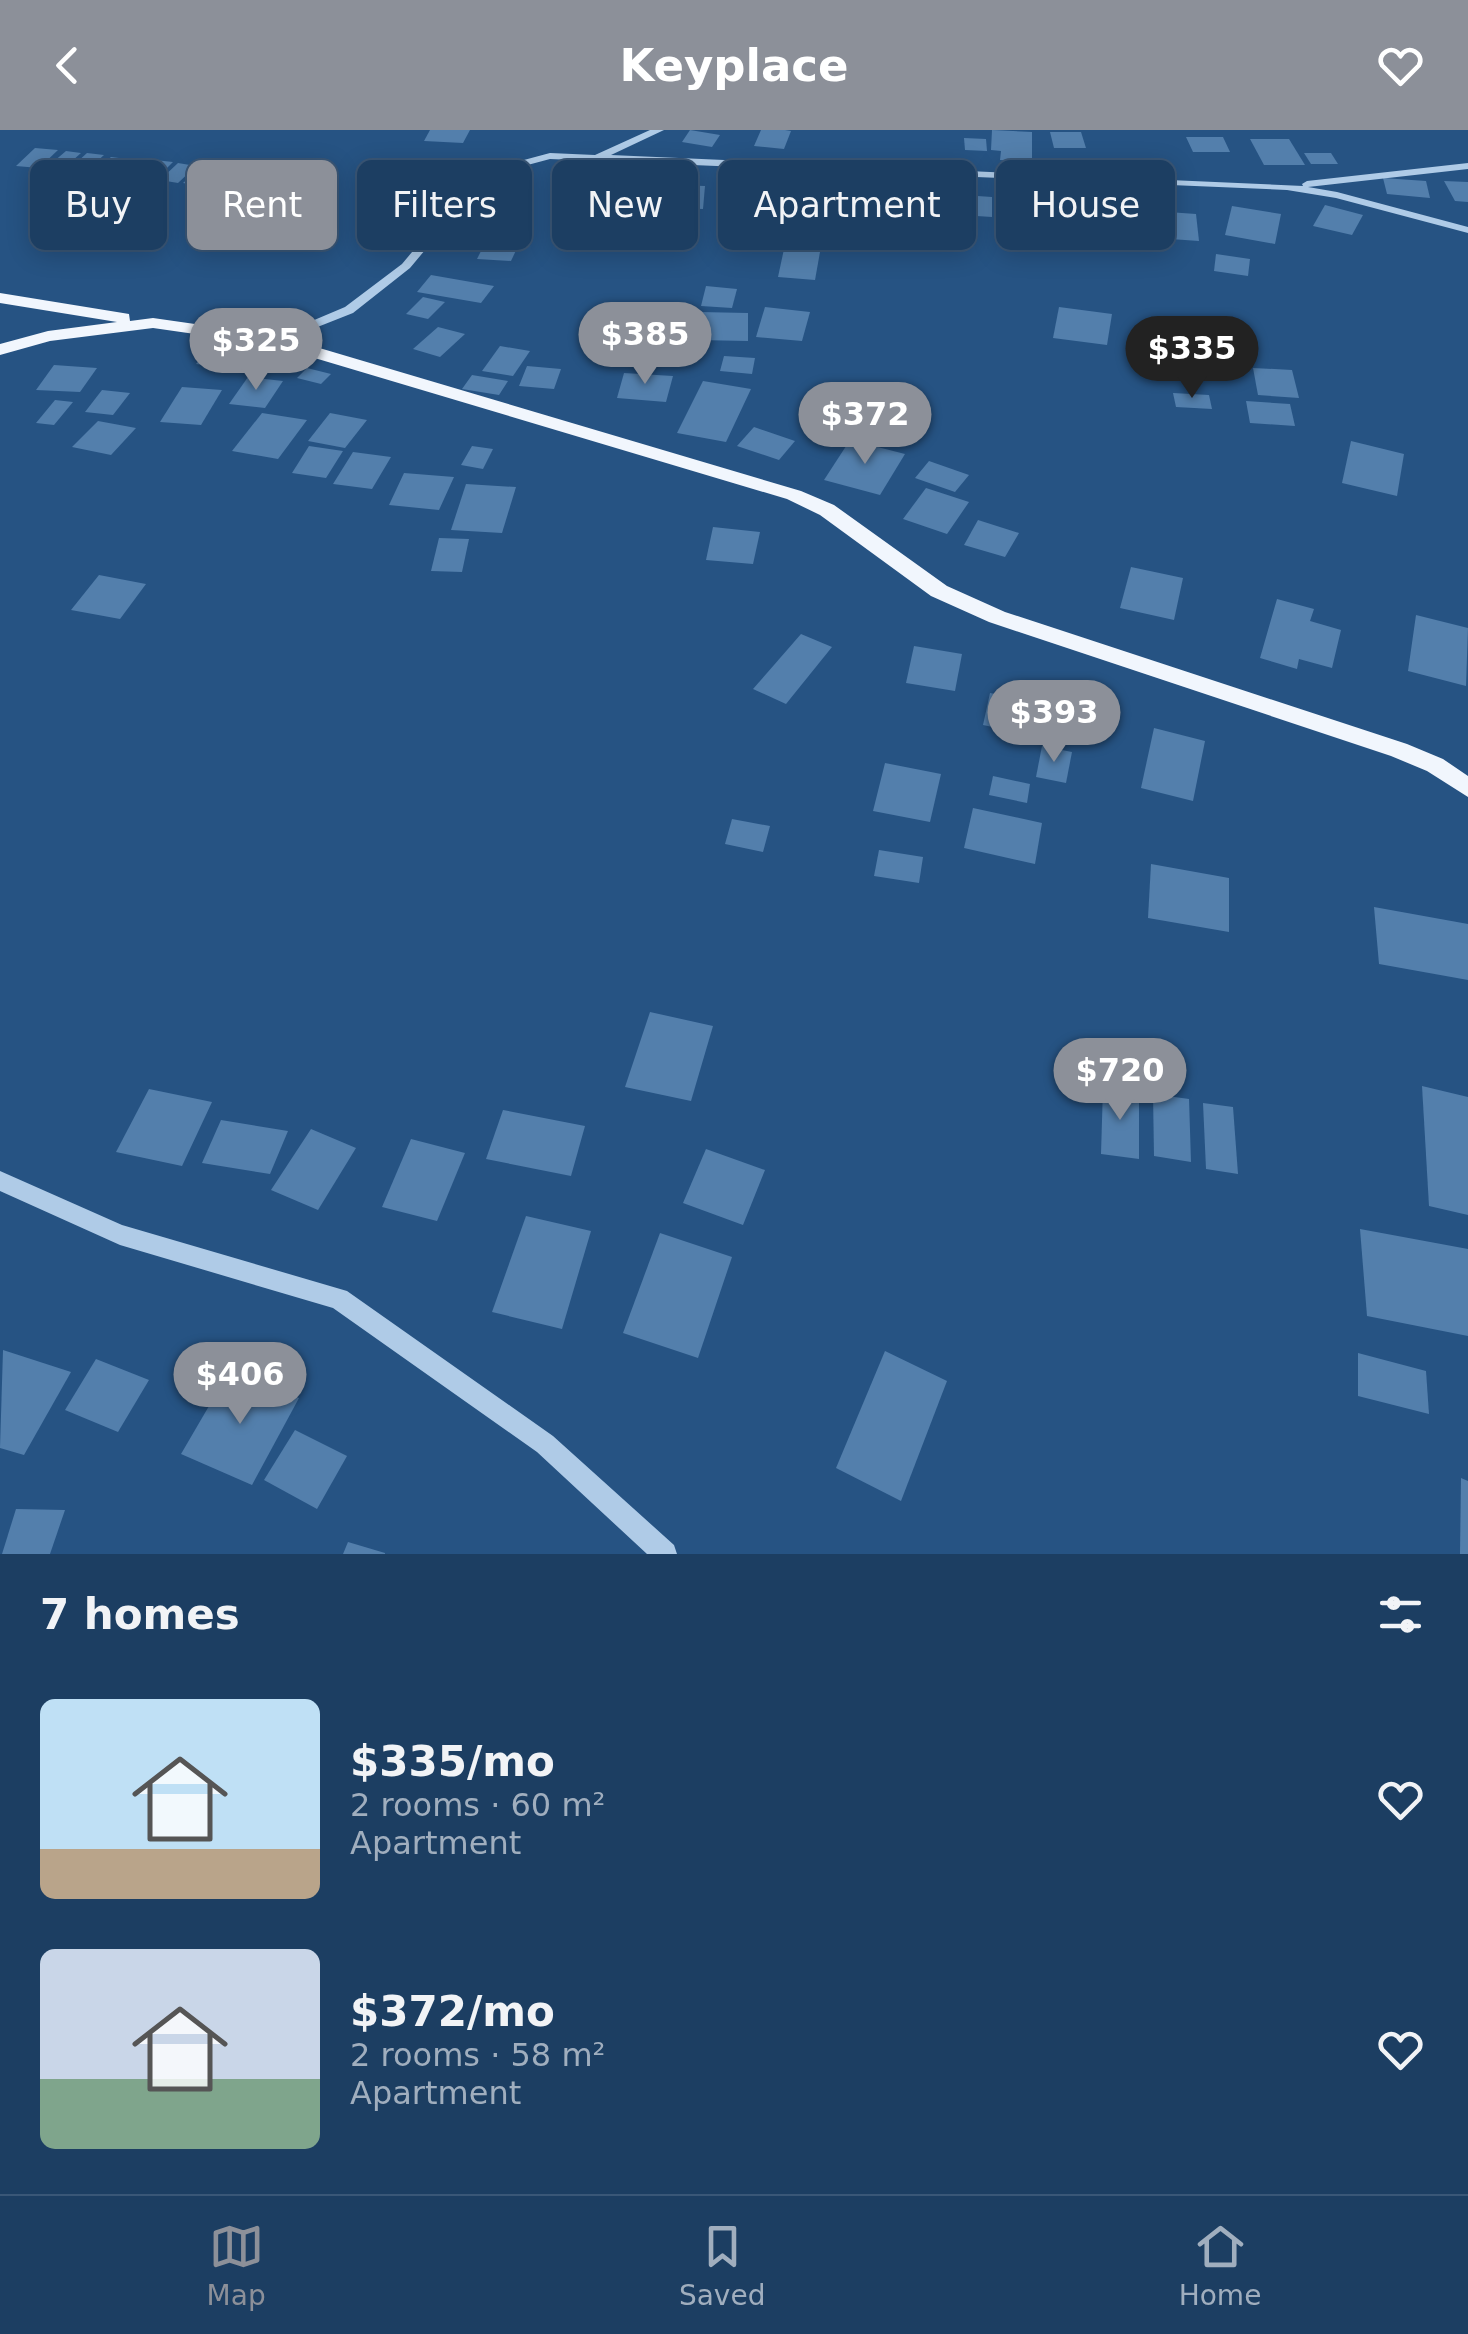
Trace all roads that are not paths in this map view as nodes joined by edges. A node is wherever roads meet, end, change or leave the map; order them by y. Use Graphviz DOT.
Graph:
graph roads {
  1 [pos="659,130"];
  2 [pos="596,158"];
  3 [pos="1468,166"];
  4 [pos="1287,186"];
  5 [pos="1468,230"];
  6 [pos="0,298"];
  7 [pos="152,323"];
  8 [pos="273,340"];
  9 [pos="0,350"];
  10 [pos="1468,788"];
  11 [pos="0,1181"];
  12 [pos="664,1554"];
  1 -- 2 [label="street"];
  2 -- 4 [label="street"];
  2 -- 8 [label="street"];
  3 -- 4 [label="street"];
  4 -- 5 [label="street"];
  6 -- 7 [label="main road"];
  7 -- 8 [label="main road"];
  7 -- 9 [label="main road"];
  8 -- 10 [label="main road"];
  11 -- 12 [label="street"];
}
